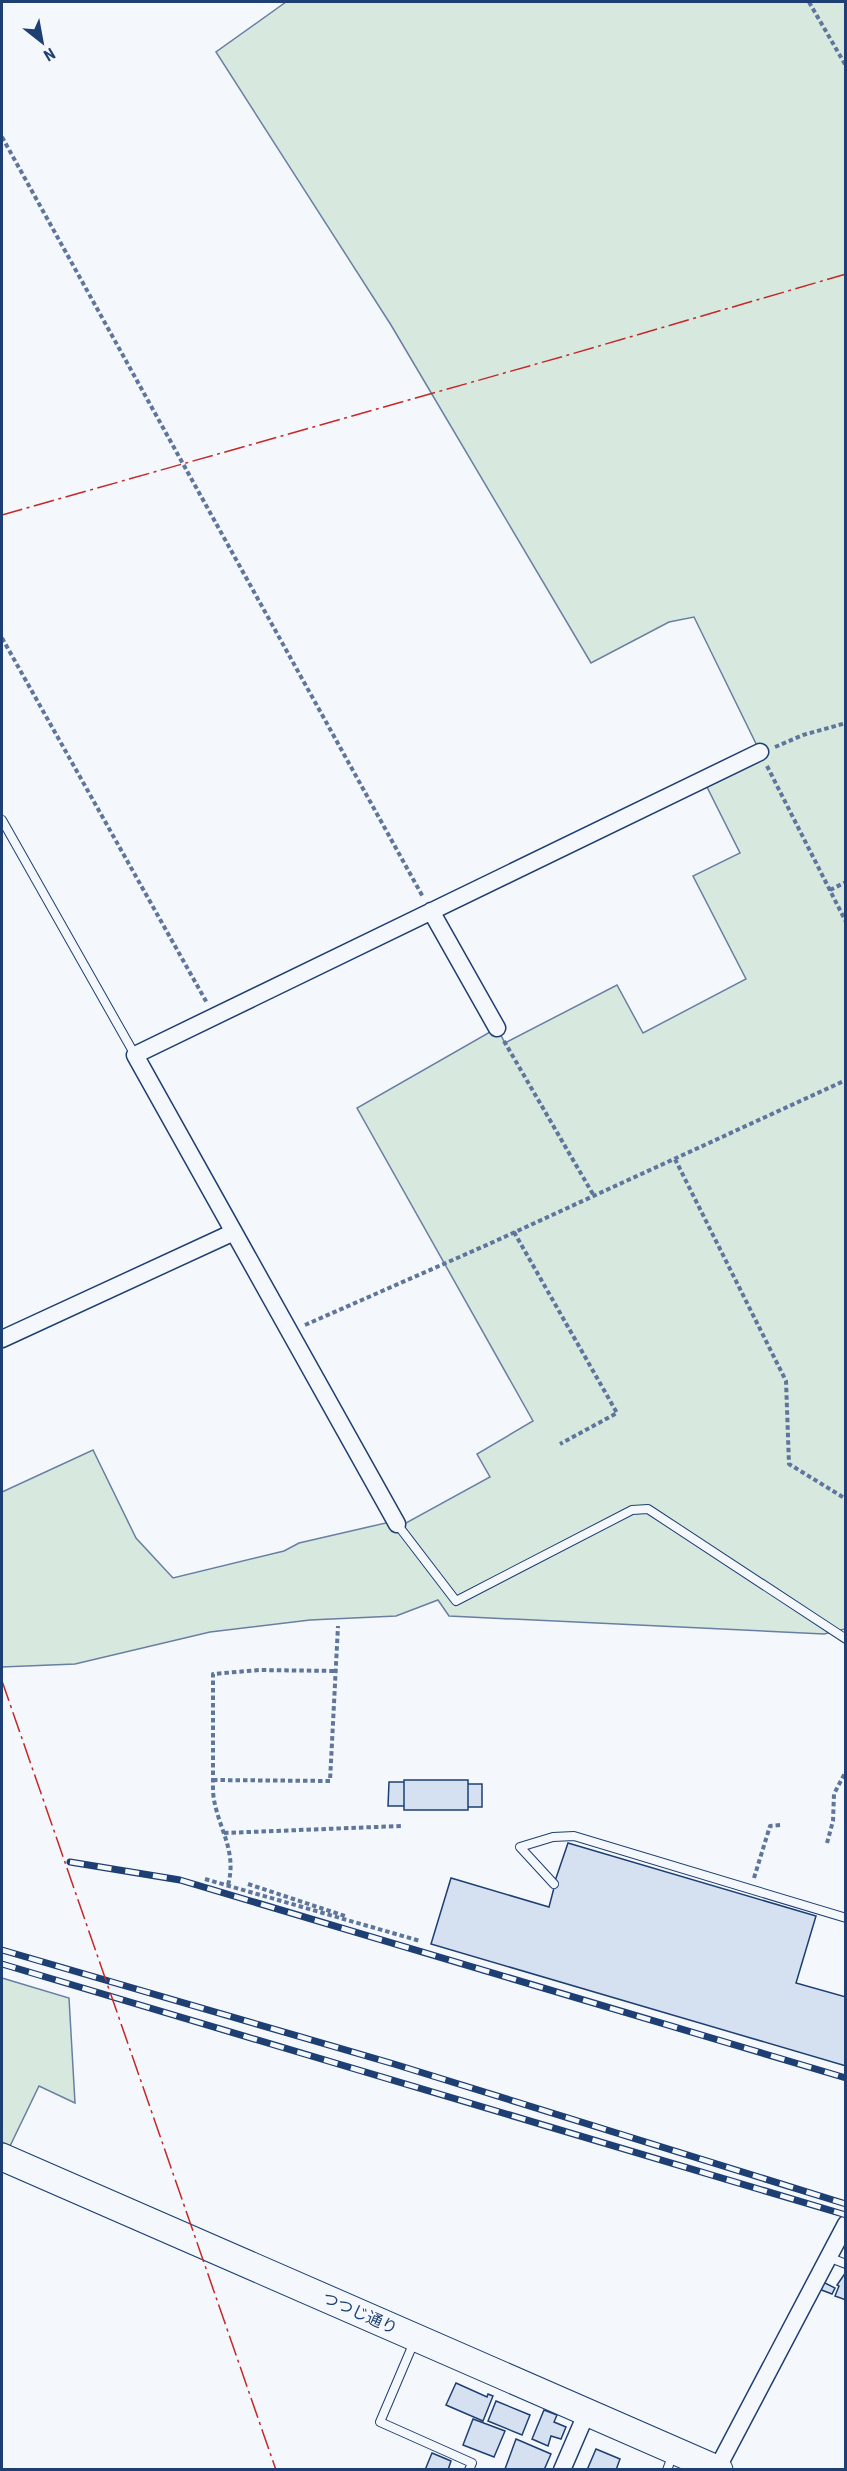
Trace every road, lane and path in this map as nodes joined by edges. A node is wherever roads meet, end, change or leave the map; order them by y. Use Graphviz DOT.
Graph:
graph roads {
  1 [pos="809,2"];
  2 [pos="846,66"];
  3 [pos="2,137"];
  4 [pos="2,638"];
  5 [pos="846,723"];
  6 [pos="760,753"];
  7 [pos="2,820"];
  8 [pos="846,882"];
  9 [pos="830,890"];
  10 [pos="431,911"];
  11 [pos="846,922"];
  12 [pos="215,1017"];
  13 [pos="497,1028"];
  14 [pos="135,1055"];
  15 [pos="846,1080"];
  16 [pos="675,1159"];
  17 [pos="594,1196"];
  18 [pos="234,1232"];
  19 [pos="514,1232"];
  20 [pos="290,1332"];
  21 [pos="2,1339"];
  22 [pos="560,1444"];
  23 [pos="846,1499"];
  24 [pos="397,1524"];
  25 [pos="338,1626"];
  26 [pos="846,1639"];
  27 [pos="336,1671"];
  28 [pos="846,1771"];
  29 [pos="213,1780"];
  30 [pos="781,1825"];
  31 [pos="401,1826"];
  32 [pos="224,1833"];
  33 [pos="827,1843"];
  34 [pos="205,1879"];
  35 [pos="248,1884"];
  36 [pos="554,1884"];
  37 [pos="228,1885"];
  38 [pos="752,1889"];
  39 [pos="846,1918"];
  40 [pos="2,2157"];
  41 [pos="846,2224"];
  42 [pos="828,2257"];
  43 [pos="846,2264"];
  44 [pos="416,2338"];
  45 [pos="587,2412"];
  46 [pos="671,2460"];
  47 [pos="470,2469"];
  48 [pos="562,2469"];
  49 [pos="718,2469"];
  1 -- 2 [label="path"];
  3 -- 10 [label="path"];
  4 -- 12 [label="path"];
  5 -- 6 [label="path"];
  6 -- 9 [label="path"];
  6 -- 10 [label="street"];
  7 -- 14 [label="lane"];
  8 -- 9 [label="path"];
  9 -- 11 [label="path"];
  10 -- 12 [label="street"];
  10 -- 13 [label="street"];
  12 -- 14 [label="street"];
  13 -- 17 [label="path"];
  14 -- 18 [label="street"];
  15 -- 16 [label="path"];
  16 -- 17 [label="path"];
  16 -- 23 [label="path"];
  17 -- 19 [label="path"];
  18 -- 20 [label="street"];
  18 -- 21 [label="street"];
  19 -- 20 [label="path"];
  19 -- 22 [label="path"];
  20 -- 24 [label="street"];
  24 -- 26 [label="lane"];
  25 -- 27 [label="path"];
  27 -- 29 [label="path"];
  27 -- 29 [label="path"];
  28 -- 33 [label="path"];
  29 -- 32 [label="path"];
  30 -- 38 [label="path"];
  31 -- 32 [label="path"];
  32 -- 37 [label="path"];
  34 -- 37 [label="path"];
  35 -- 37 [label="path"];
  36 -- 38 [label="lane"];
  38 -- 39 [label="lane"];
  40 -- 44 [label="main road, つつじ通り"];
  41 -- 42 [label="street"];
  42 -- 43 [label="lane"];
  42 -- 49 [label="street"];
  44 -- 45 [label="main road, つつじ通り"];
  44 -- 47 [label="lane"];
  45 -- 46 [label="main road, つつじ通り"];
  45 -- 48 [label="street"];
  46 -- 49 [label="main road, つつじ通り"];
}
